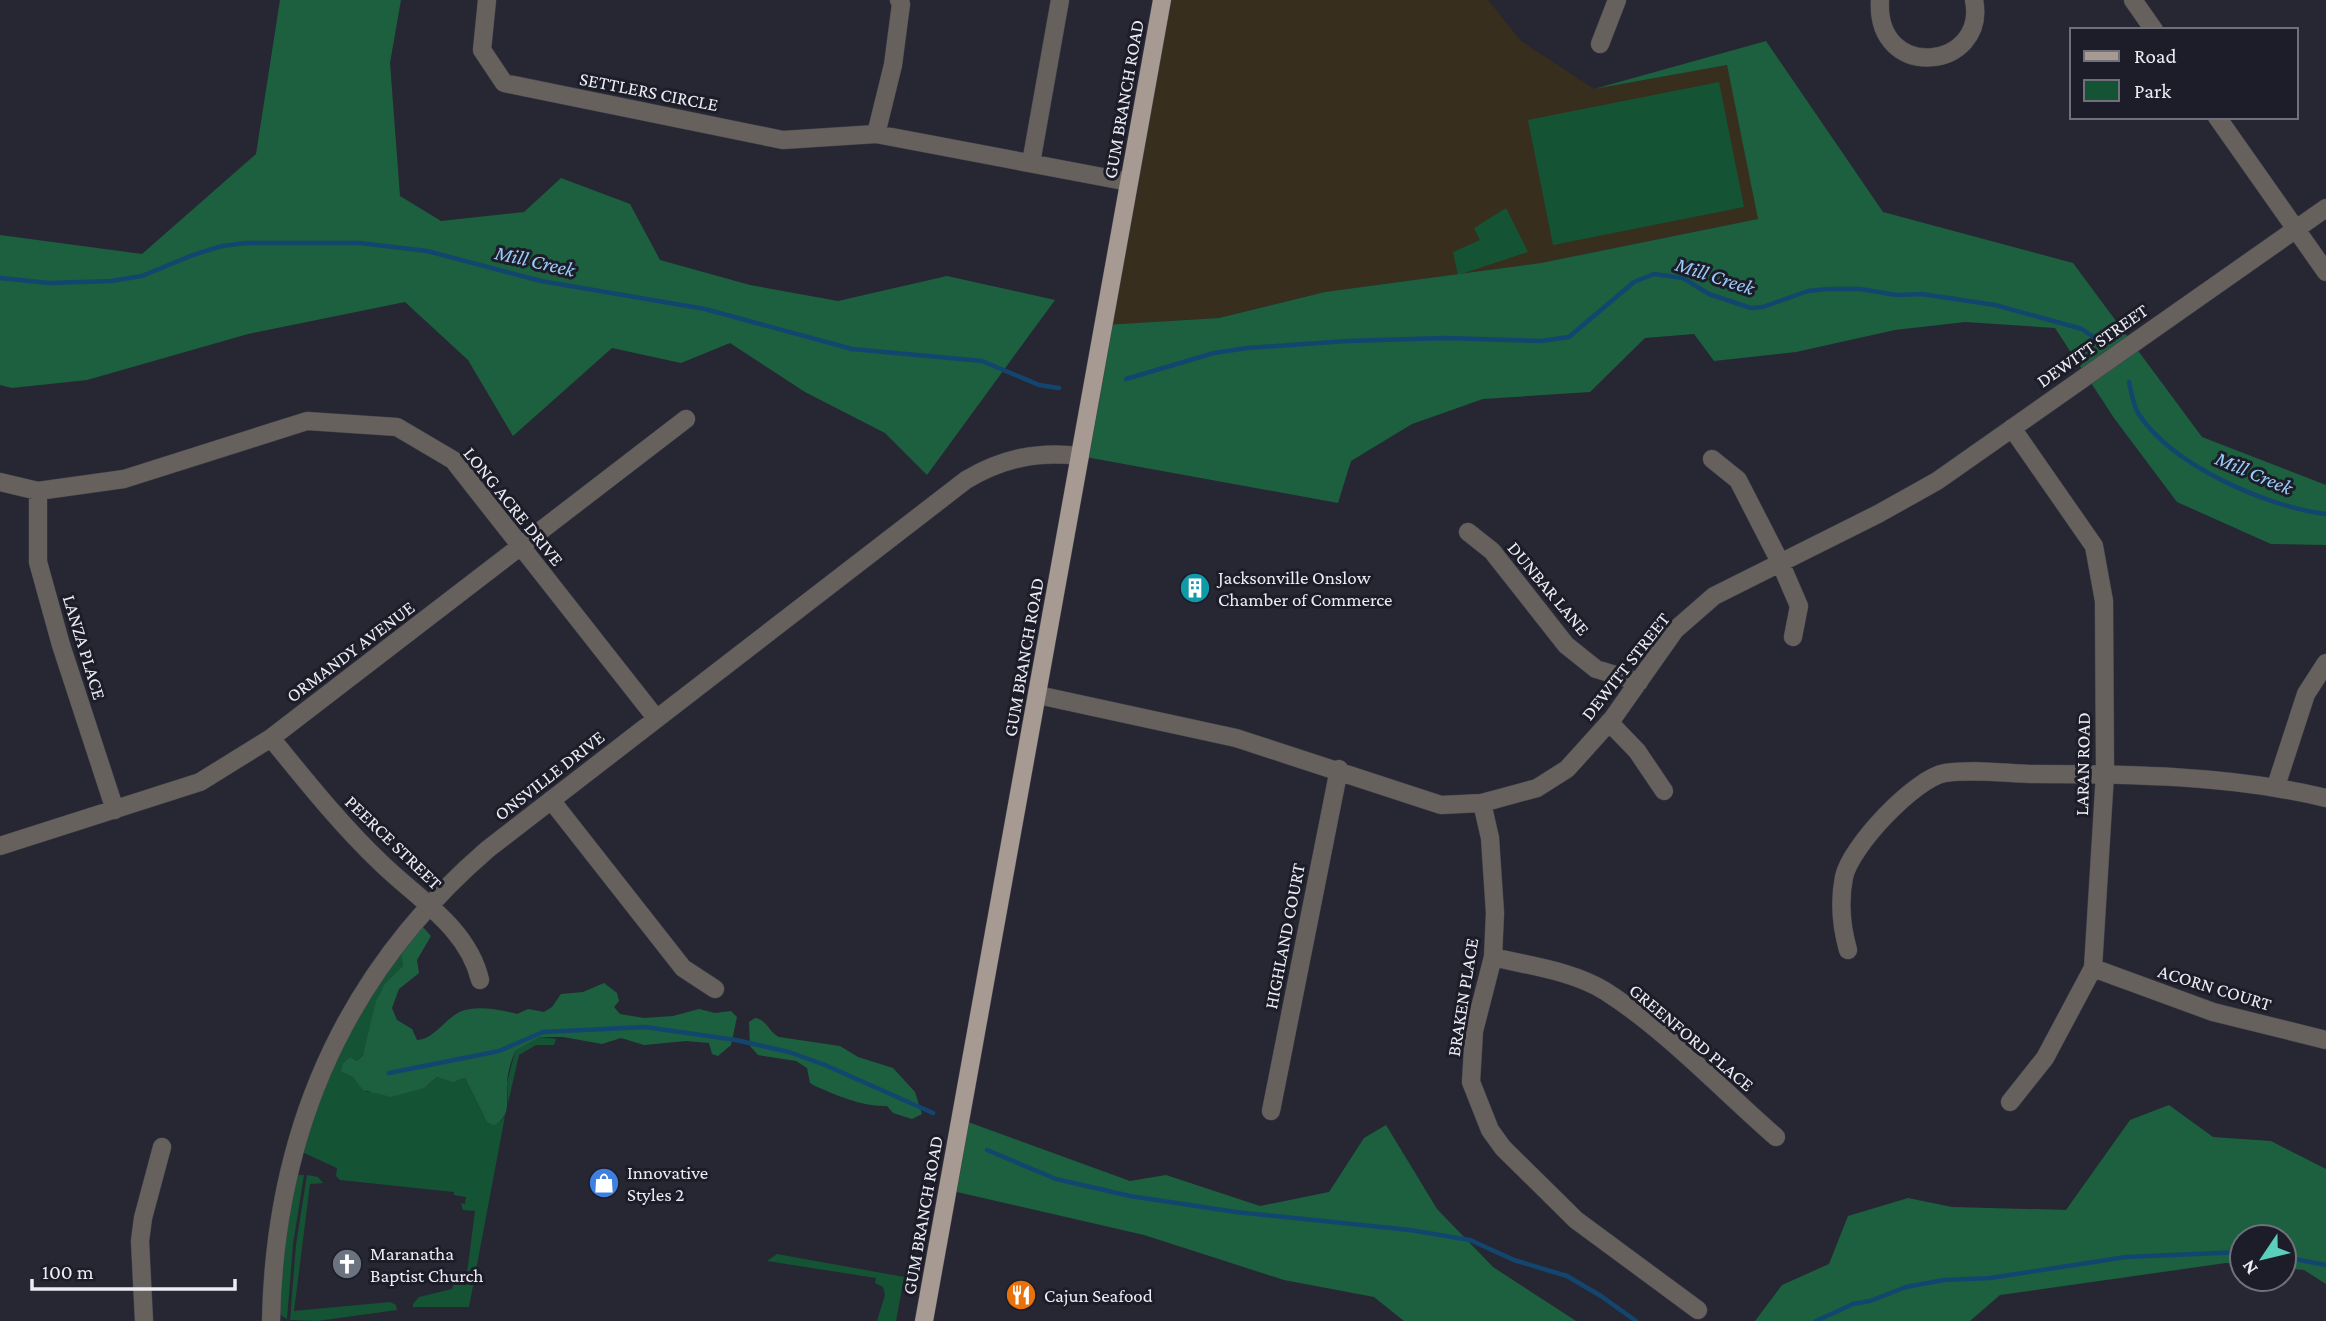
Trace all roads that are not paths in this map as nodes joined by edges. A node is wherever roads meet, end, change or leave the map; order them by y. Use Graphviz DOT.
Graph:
graph roads {
  1 [pos="487,0"];
  2 [pos="899,0"];
  3 [pos="1060,0"];
  4 [pos="1162,0"];
  5 [pos="1617,0"];
  6 [pos="1880,0"];
  7 [pos="1974,0"];
  8 [pos="2133,0"];
  9 [pos="2153,28"];
  10 [pos="1600,44"];
  11 [pos="2218,119"];
  12 [pos="876,134"];
  13 [pos="1031,163"];
  14 [pos="1129,182"];
  15 [pos="2326,208"];
  16 [pos="2295,227"];
  17 [pos="2326,272"];
  18 [pos="686,419"];
  19 [pos="2012,428"];
  20 [pos="1080,456"];
  21 [pos="1713,459"];
  22 [pos="0,482"];
  23 [pos="38,491"];
  24 [pos="1468,532"];
  25 [pos="522,546"];
  26 [pos="1780,562"];
  27 [pos="1793,637"];
  28 [pos="2326,663"];
  29 [pos="1639,682"];
  30 [pos="1038,695"];
  31 [pos="656,718"];
  32 [pos="1609,722"];
  33 [pos="271,738"];
  34 [pos="1339,769"];
  35 [pos="2105,774"];
  36 [pos="2276,786"];
  37 [pos="1664,791"];
  38 [pos="2326,798"];
  39 [pos="551,800"];
  40 [pos="1482,803"];
  41 [pos="115,810"];
  42 [pos="0,846"];
  43 [pos="430,905"];
  44 [pos="1848,950"];
  45 [pos="1493,957"];
  46 [pos="2093,968"];
  47 [pos="480,980"];
  48 [pos="715,989"];
  49 [pos="2326,1040"];
  50 [pos="2010,1102"];
  51 [pos="1271,1111"];
  52 [pos="1776,1137"];
  53 [pos="162,1147"];
  54 [pos="1698,1310"];
  55 [pos="144,1321"];
  56 [pos="271,1321"];
  57 [pos="924,1321"];
  1 -- 12 [label="street, SETTLERS CIRCLE"];
  2 -- 12 [label="street"];
  3 -- 13 [label="street"];
  4 -- 14 [label="main road, GUM BRANCH ROAD"];
  5 -- 10 [label="street"];
  6 -- 7 [label="street"];
  8 -- 9 [label="street"];
  11 -- 16 [label="street"];
  12 -- 13 [label="street, SETTLERS CIRCLE"];
  13 -- 14 [label="street, SETTLERS CIRCLE"];
  14 -- 20 [label="main road, GUM BRANCH ROAD"];
  15 -- 16 [label="street, DEWITT STREET"];
  16 -- 17 [label="street"];
  16 -- 19 [label="street, DEWITT STREET"];
  18 -- 25 [label="street, ORMANDY AVENUE"];
  19 -- 26 [label="street, DEWITT STREET"];
  19 -- 35 [label="street, LARAN ROAD"];
  20 -- 30 [label="main road, GUM BRANCH ROAD"];
  20 -- 31 [label="street, ONSVILLE DRIVE"];
  21 -- 26 [label="street"];
  22 -- 23 [label="street, LONG ACRE DRIVE"];
  23 -- 25 [label="street, LONG ACRE DRIVE"];
  23 -- 41 [label="street, LANZA PLACE"];
  24 -- 29 [label="street, DUNBAR LANE"];
  25 -- 31 [label="street, LONG ACRE DRIVE"];
  25 -- 33 [label="street, ORMANDY AVENUE"];
  26 -- 27 [label="street"];
  26 -- 29 [label="street, DEWITT STREET"];
  28 -- 36 [label="street"];
  29 -- 32 [label="street, DEWITT STREET"];
  30 -- 34 [label="street, DEWITT STREET"];
  30 -- 57 [label="main road, GUM BRANCH ROAD"];
  31 -- 39 [label="street, ONSVILLE DRIVE"];
  32 -- 37 [label="street"];
  32 -- 40 [label="street, DEWITT STREET"];
  33 -- 41 [label="street, ORMANDY AVENUE"];
  33 -- 43 [label="street, PEERCE STREET"];
  34 -- 40 [label="street, DEWITT STREET"];
  34 -- 51 [label="street, HIGHLAND COURT"];
  35 -- 36 [label="street"];
  35 -- 44 [label="street"];
  35 -- 46 [label="street, LARAN ROAD"];
  36 -- 38 [label="street"];
  39 -- 43 [label="street, ONSVILLE DRIVE"];
  39 -- 48 [label="street"];
  40 -- 45 [label="street, BRAKEN PLACE"];
  41 -- 42 [label="street, ORMANDY AVENUE"];
  43 -- 47 [label="street, PEERCE STREET"];
  43 -- 56 [label="street, ONSVILLE DRIVE"];
  45 -- 52 [label="street, GREENFORD PLACE"];
  45 -- 54 [label="street, BRAKEN PLACE"];
  46 -- 49 [label="street, ACORN COURT"];
  46 -- 50 [label="street, LARAN ROAD"];
  53 -- 55 [label="street"];
}
